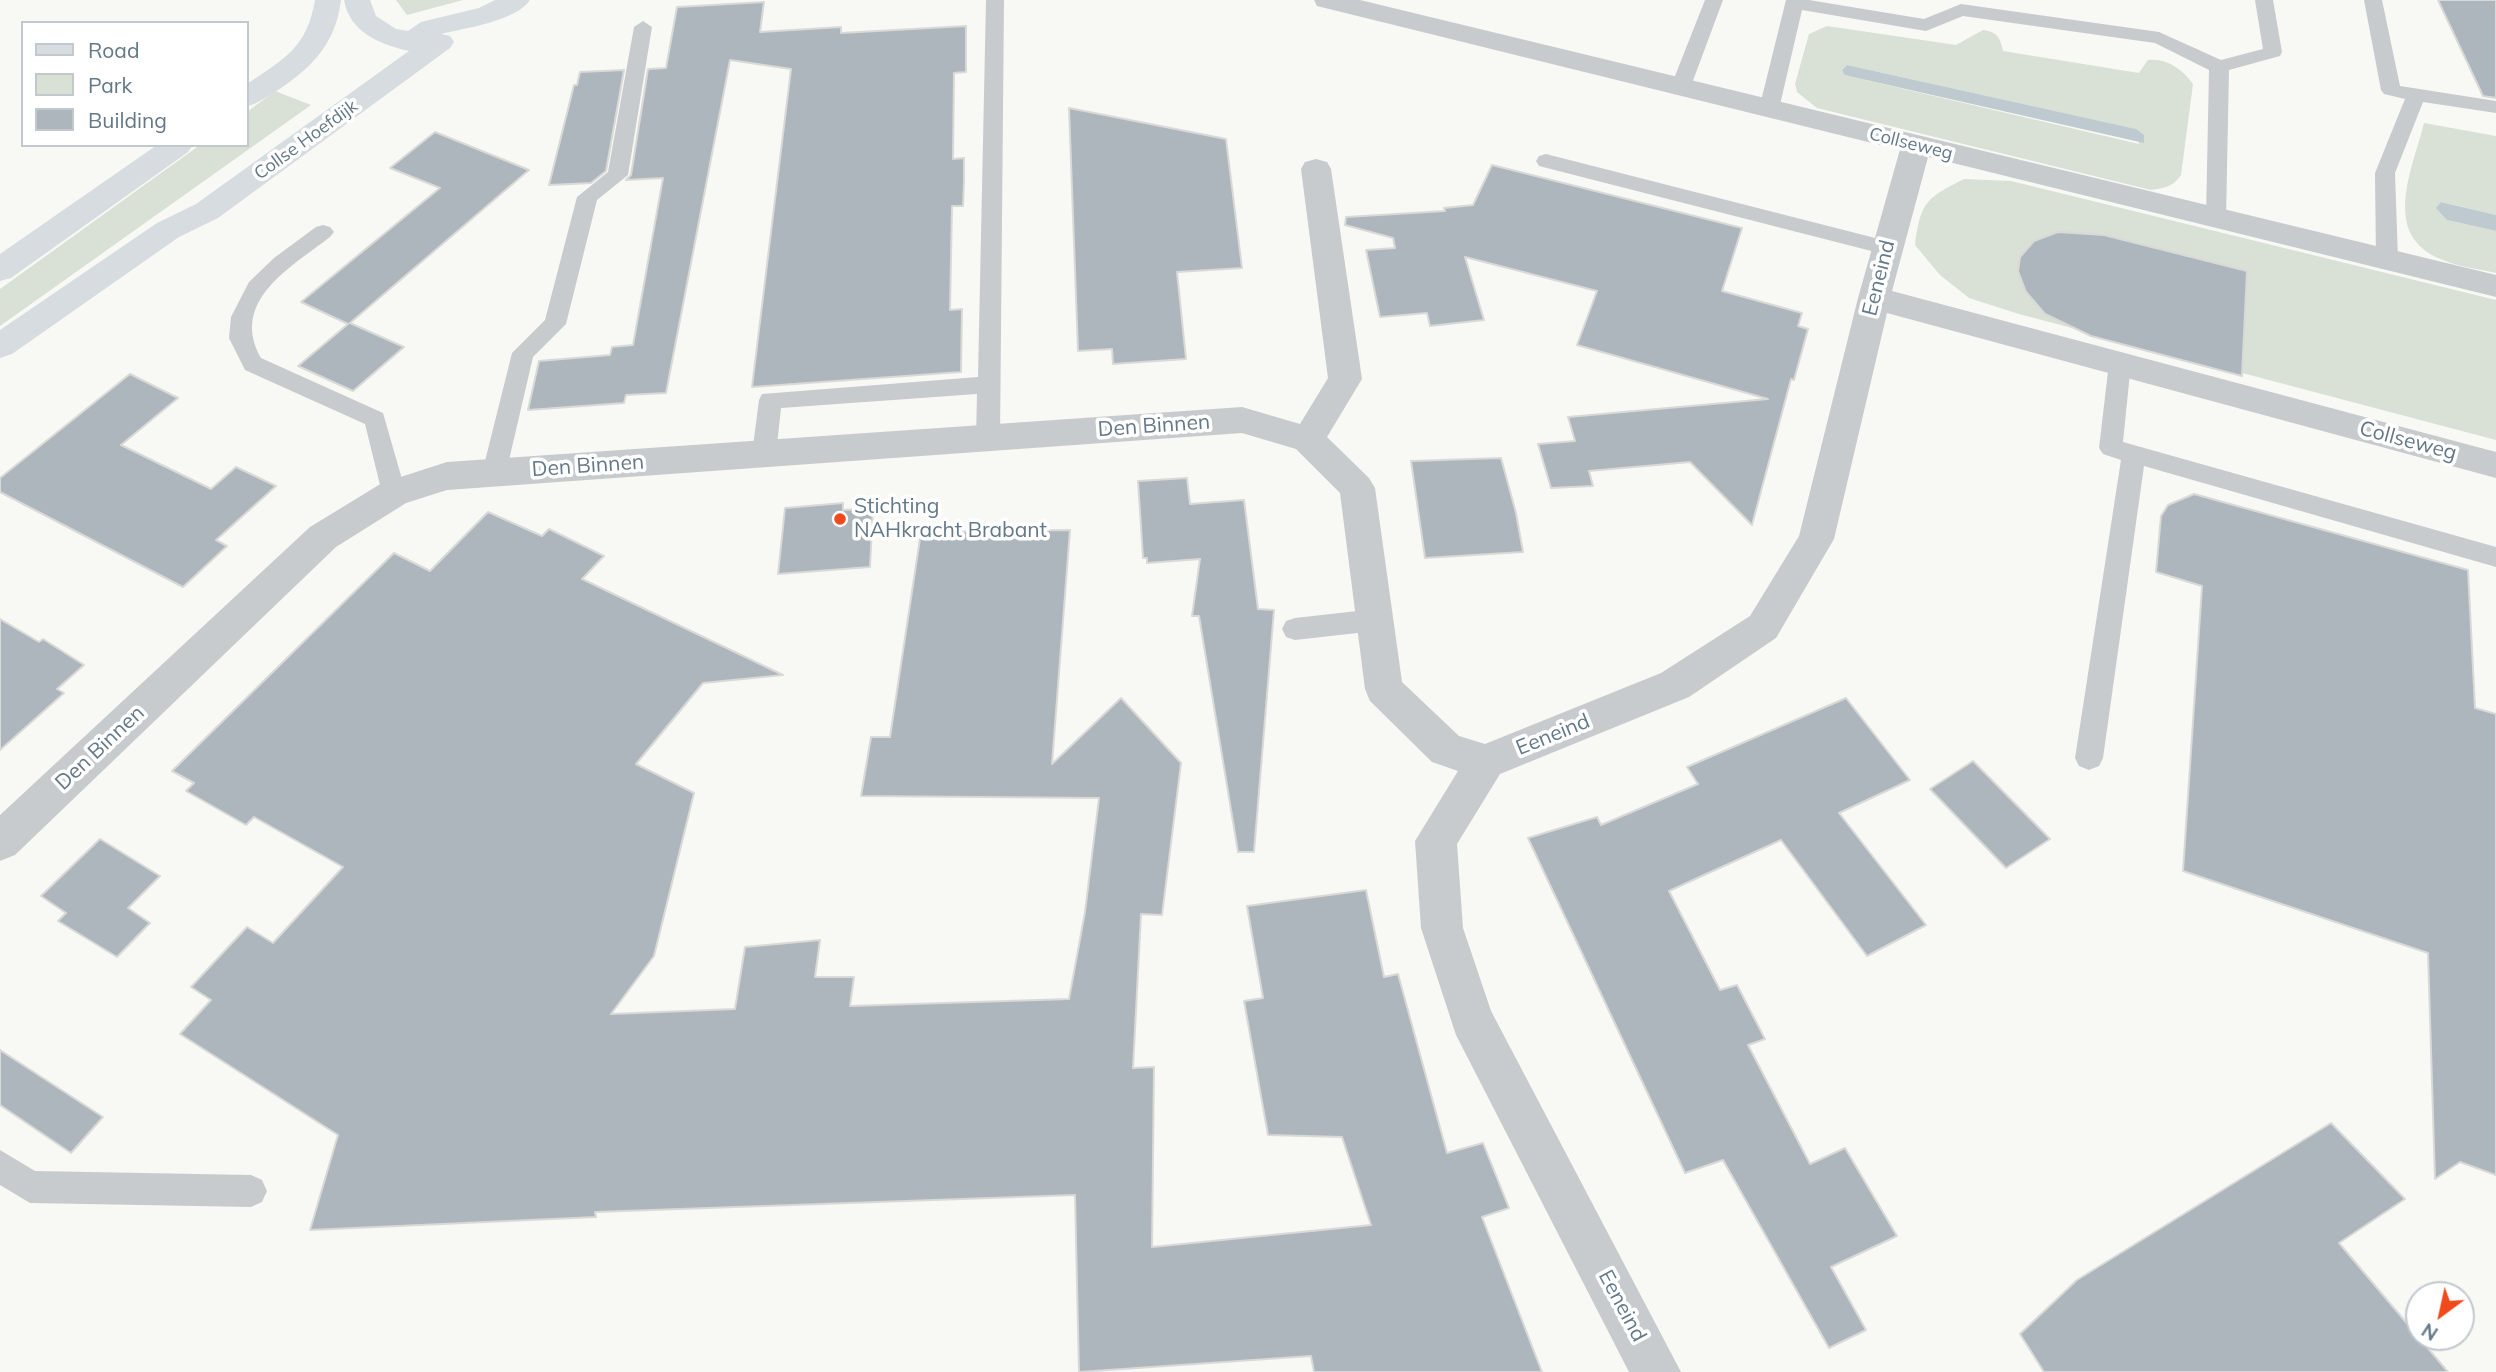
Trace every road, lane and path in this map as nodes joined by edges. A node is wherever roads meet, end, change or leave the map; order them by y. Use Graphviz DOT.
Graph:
graph roads {
  1 [pos="357,0"];
  2 [pos="517,0"];
  3 [pos="546,0"];
  4 [pos="995,0"];
  5 [pos="1327,0"];
  6 [pos="1714,0"];
  7 [pos="2264,0"];
  8 [pos="2373,0"];
  9 [pos="1794,2"];
  10 [pos="328,8"];
  11 [pos="643,27"];
  12 [pos="426,42"];
  13 [pos="2219,66"];
  14 [pos="1681,86"];
  15 [pos="2416,95"];
  16 [pos="248,96"];
  17 [pos="2496,107"];
  18 [pos="1769,109"];
  19 [pos="1916,146"];
  20 [pos="175,147"];
  21 [pos="1546,161"];
  22 [pos="1316,169"];
  23 [pos="2216,218"];
  24 [pos="323,232"];
  25 [pos="1887,248"];
  26 [pos="2386,258"];
  27 [pos="0,270"];
  28 [pos="2496,286"];
  29 [pos="1874,298"];
  30 [pos="0,346"];
  31 [pos="2120,363"];
  32 [pos="988,385"];
  33 [pos="988,439"];
  34 [pos="1308,440"];
  35 [pos="764,454"];
  36 [pos="2134,454"];
  37 [pos="2496,465"];
  38 [pos="494,472"];
  39 [pos="394,492"];
  40 [pos="2496,557"];
  41 [pos="1375,620"];
  42 [pos="1295,629"];
  43 [pos="2089,758"];
  44 [pos="1486,762"];
  45 [pos="0,842"];
  46 [pos="0,1167"];
  47 [pos="251,1191"];
  48 [pos="1656,1372"];
  1 -- 12 [label="main road"];
  2 -- 12 [label="main road, Collse Hoefdijk"];
  3 -- 12 [label="main road"];
  4 -- 32 [label="lane"];
  5 -- 14 [label="street, Collseweg"];
  6 -- 14 [label="lane"];
  7 -- 13 [label="lane"];
  8 -- 15 [label="lane"];
  9 -- 13 [label="lane"];
  9 -- 18 [label="lane"];
  10 -- 16 [label="main road"];
  11 -- 38 [label="lane"];
  12 -- 30 [label="main road, Collse Hoefdijk"];
  13 -- 23 [label="lane"];
  14 -- 18 [label="street, Collseweg"];
  15 -- 17 [label="lane"];
  15 -- 26 [label="lane"];
  18 -- 19 [label="street, Collseweg"];
  19 -- 23 [label="street, Collseweg"];
  19 -- 25 [label="street, Eeneind"];
  20 -- 27 [label="main road"];
  21 -- 25 [label="lane"];
  22 -- 34 [label="street"];
  23 -- 26 [label="street, Collseweg"];
  24 -- 39 [label="lane"];
  25 -- 29 [label="street, Eeneind"];
  26 -- 28 [label="street, Collseweg"];
  29 -- 31 [label="street, Collseweg"];
  29 -- 44 [label="street, Eeneind"];
  31 -- 36 [label="lane"];
  31 -- 37 [label="street, Collseweg"];
  32 -- 33 [label="lane"];
  32 -- 35 [label="lane"];
  33 -- 34 [label="street, Den Binnen"];
  33 -- 35 [label="street, Den Binnen"];
  34 -- 41 [label="street, Den Binnen"];
  35 -- 38 [label="street, Den Binnen"];
  36 -- 40 [label="lane"];
  36 -- 43 [label="lane"];
  38 -- 39 [label="street, Den Binnen"];
  39 -- 45 [label="street, Den Binnen"];
  41 -- 42 [label="lane"];
  41 -- 44 [label="street, Den Binnen"];
  44 -- 48 [label="street, Eeneind"];
  46 -- 47 [label="lane"];
}
